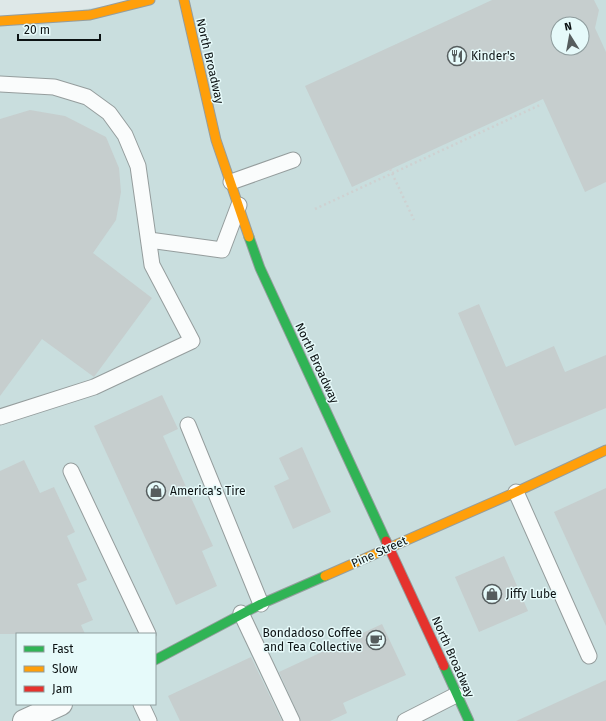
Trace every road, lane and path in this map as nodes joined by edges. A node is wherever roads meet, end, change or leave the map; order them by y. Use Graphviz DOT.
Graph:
graph roads {
  1 [pos="150,0"];
  2 [pos="184,0"];
  3 [pos="0,13"];
  4 [pos="21,20"];
  5 [pos="0,21"];
  6 [pos="0,84"];
  7 [pos="542,104"];
  8 [pos="292,160"];
  9 [pos="390,169"];
  10 [pos="230,182"];
  11 [pos="239,205"];
  12 [pos="315,209"];
  13 [pos="414,220"];
  14 [pos="149,240"];
  15 [pos="0,417"];
  16 [pos="188,426"];
  17 [pos="606,450"];
  18 [pos="71,471"];
  19 [pos="516,492"];
  20 [pos="390,548"];
  21 [pos="260,604"];
  22 [pos="241,613"];
  23 [pos="148,633"];
  24 [pos="156,656"];
  25 [pos="589,656"];
  26 [pos="456,695"];
  27 [pos="141,705"];
  28 [pos="56,711"];
  29 [pos="24,721"];
  30 [pos="149,721"];
  31 [pos="292,721"];
  32 [pos="405,721"];
  33 [pos="468,721"];
  1 -- 4 [label="street"];
  2 -- 10 [label="street, North Broadway"];
  3 -- 4 [label="street"];
  4 -- 5 [label="street"];
  6 -- 14 [label="lane"];
  7 -- 12 [label="path"];
  8 -- 10 [label="lane"];
  9 -- 13 [label="path, bridge"];
  10 -- 11 [label="street, North Broadway"];
  11 -- 14 [label="lane"];
  11 -- 20 [label="street, North Broadway"];
  14 -- 15 [label="lane"];
  16 -- 21 [label="lane"];
  17 -- 19 [label="street, Pine Street"];
  18 -- 23 [label="lane"];
  19 -- 20 [label="street, Pine Street"];
  19 -- 25 [label="lane"];
  20 -- 21 [label="street, Pine Street"];
  20 -- 26 [label="street, North Broadway"];
  21 -- 22 [label="street, Pine Street"];
  22 -- 24 [label="street, Pine Street"];
  22 -- 31 [label="lane"];
  26 -- 32 [label="lane"];
  26 -- 33 [label="street, North Broadway"];
  27 -- 30 [label="lane"];
  28 -- 29 [label="street"];
}
